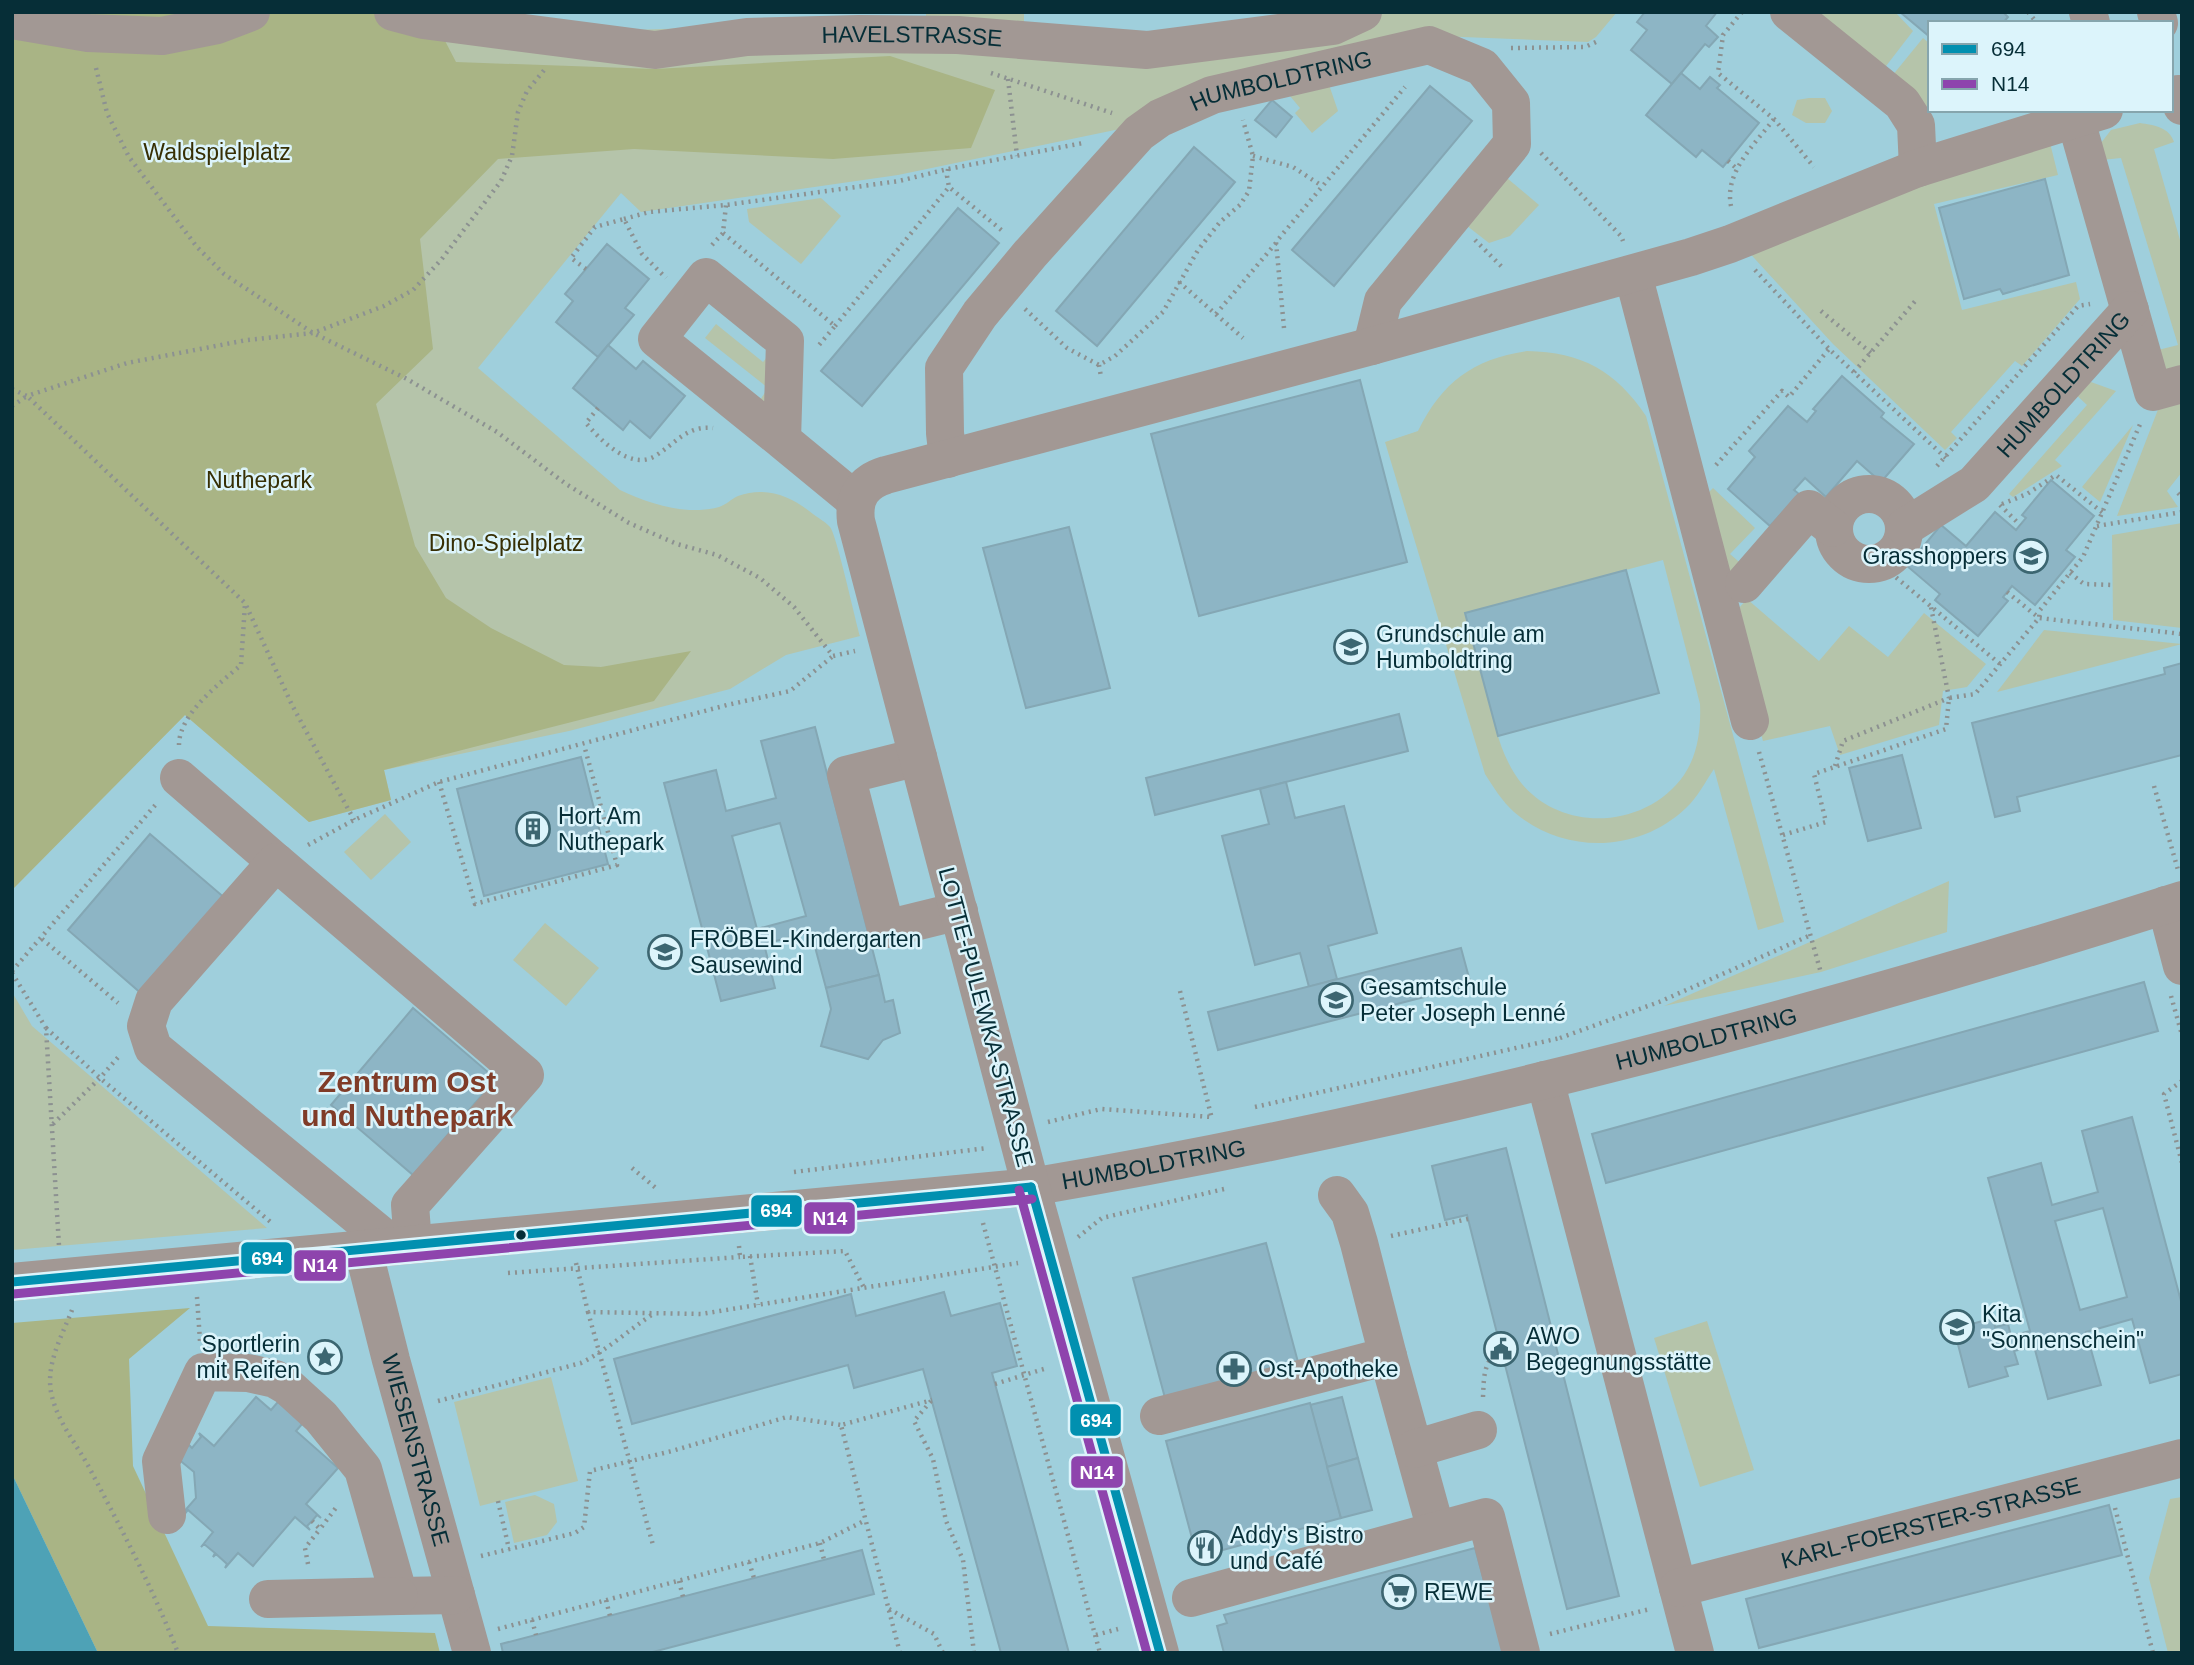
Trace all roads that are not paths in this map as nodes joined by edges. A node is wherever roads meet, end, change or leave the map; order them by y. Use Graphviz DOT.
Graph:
graph roads {
  1 [pos="251,12"];
  2 [pos="393,12"];
  3 [pos="1363,12"];
  4 [pos="1789,12"];
  5 [pos="12,20"];
  6 [pos="1147,50"];
  7 [pos="1288,77"];
  8 [pos="2090,114"];
  9 [pos="1918,168"];
  10 [pos="1633,274"];
  11 [pos="2128,303"];
  12 [pos="1372,346"];
  13 [pos="2168,388"];
  14 [pos="782,440"];
  15 [pos="948,459"];
  16 [pos="856,501"];
  17 [pos="1905,527"];
  18 [pos="1833,528"];
  19 [pos="1744,584"];
  20 [pos="1750,721"];
  21 [pos="918,757"];
  22 [pos="179,778"];
  23 [pos="276,862"];
  24 [pos="2175,892"];
  25 [pos="959,911"];
  26 [pos="2182,966"];
  27 [pos="1545,1080"];
  28 [pos="1031,1187"];
  29 [pos="1337,1195"];
  30 [pos="390,1246"];
  31 [pos="12,1282"];
  32 [pos="1388,1356"];
  33 [pos="1159,1416"];
  34 [pos="1478,1430"];
  35 [pos="1413,1449"];
  36 [pos="2182,1458"];
  37 [pos="167,1515"];
  38 [pos="1436,1530"];
  39 [pos="452,1579"];
  40 [pos="1680,1595"];
  41 [pos="399,1596"];
  42 [pos="1191,1598"];
  43 [pos="268,1599"];
  44 [pos="470,1645"];
  45 [pos="1520,1647"];
  46 [pos="1160,1653"];
  47 [pos="1695,1653"];
  1 -- 5 [label="street"];
  2 -- 6 [label="street, HAVELSTRASSE"];
  3 -- 6 [label="street, HAVELSTRASSE"];
  4 -- 9 [label="street"];
  6 -- 7 [label="street"];
  7 -- 12 [label="street, HUMBOLDTRING"];
  7 -- 15 [label="street, HUMBOLDTRING"];
  8 -- 9 [label="street, HUMBOLDTRING"];
  8 -- 11 [label="street, HUMBOLDTRING"];
  9 -- 10 [label="street, HUMBOLDTRING"];
  10 -- 12 [label="street, HUMBOLDTRING"];
  10 -- 20 [label="street"];
  11 -- 13 [label="street"];
  11 -- 17 [label="street, HUMBOLDTRING"];
  12 -- 15 [label="street, HUMBOLDTRING"];
  14 -- 14 [label="street"];
  14 -- 16 [label="street"];
  15 -- 16 [label="street, HUMBOLDTRING"];
  16 -- 21 [label="street, LOTTE-PULEWKA-STRASSE"];
  17 -- 18 [label="street"];
  17 -- 18 [label="street"];
  18 -- 19 [label="street"];
  21 -- 25 [label="street, LOTTE-PULEWKA-STRASSE"];
  21 -- 25 [label="street"];
  22 -- 23 [label="street"];
  23 -- 30 [label="street"];
  23 -- 30 [label="street, WIESENSTRASSE"];
  24 -- 26 [label="street"];
  24 -- 27 [label="street, HUMBOLDTRING"];
  25 -- 28 [label="street, LOTTE-PULEWKA-STRASSE"];
  27 -- 28 [label="street, HUMBOLDTRING"];
  27 -- 40 [label="street"];
  28 -- 30 [label="street, HUMBOLDTRING"];
  28 -- 46 [label="street, LOTTE-PULEWKA-STRASSE"];
  29 -- 32 [label="street"];
  30 -- 31 [label="street, HUMBOLDTRING"];
  30 -- 39 [label="street, WIESENSTRASSE"];
  32 -- 33 [label="street"];
  32 -- 35 [label="street"];
  34 -- 35 [label="street"];
  35 -- 38 [label="street"];
  36 -- 40 [label="street, KARL-FOERSTER-STRASSE"];
  37 -- 41 [label="street"];
  38 -- 42 [label="street"];
  38 -- 45 [label="street"];
  39 -- 41 [label="street"];
  39 -- 44 [label="street, WIESENSTRASSE"];
  40 -- 47 [label="street"];
  41 -- 43 [label="street"];
}
